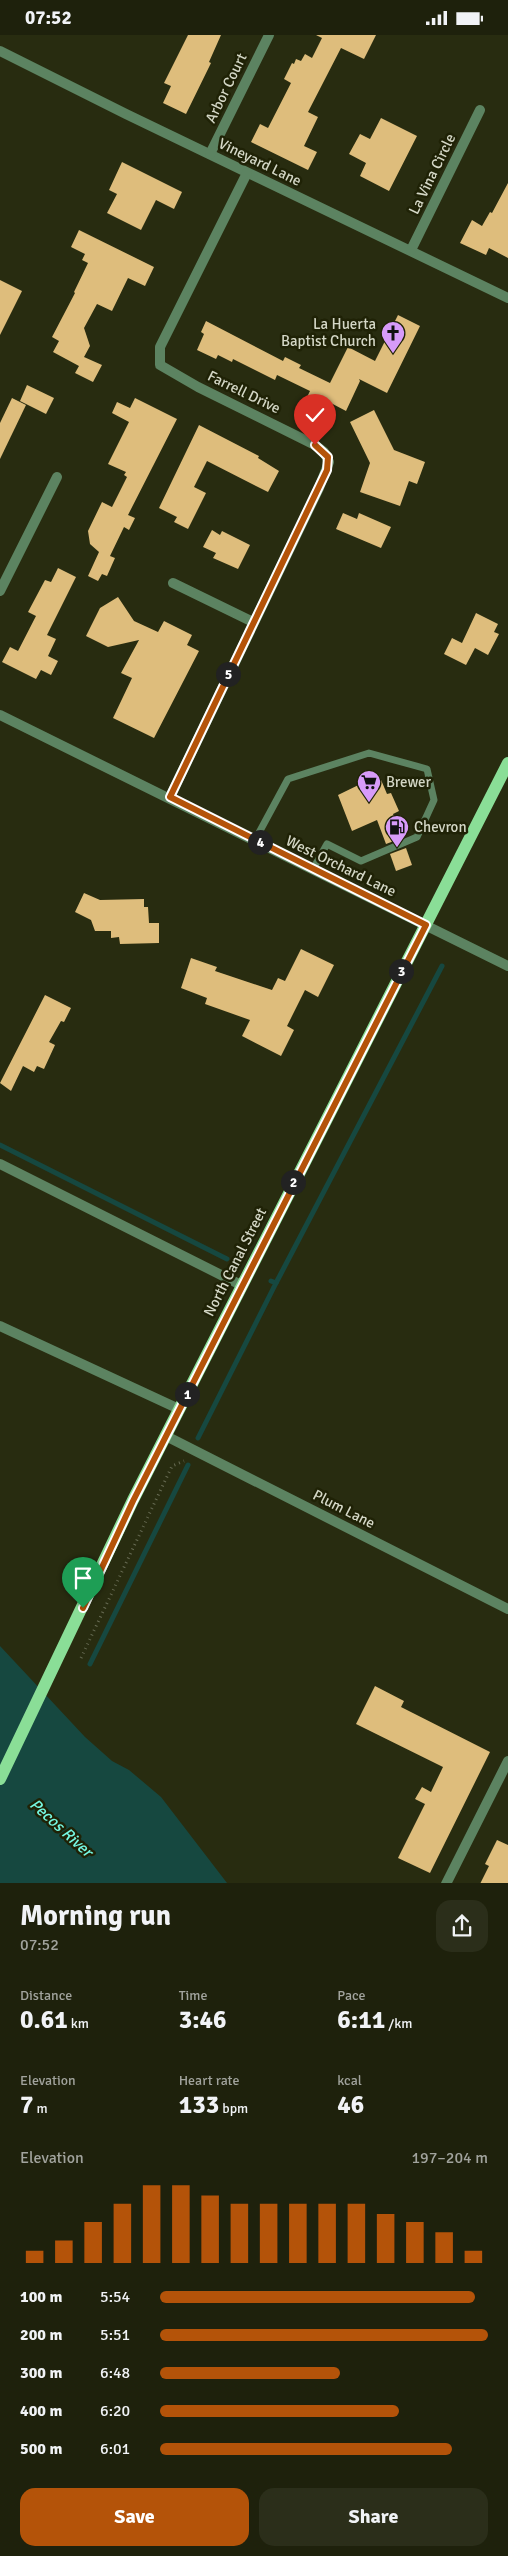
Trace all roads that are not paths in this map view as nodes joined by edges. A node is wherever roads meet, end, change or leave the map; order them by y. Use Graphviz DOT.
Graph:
graph roads {
  1 [pos="269,35"];
  2 [pos="0,51"];
  3 [pos="480,110"];
  4 [pos="210,154"];
  5 [pos="247,173"];
  6 [pos="411,250"];
  7 [pos="508,298"];
  8 [pos="57,477"];
  9 [pos="172,583"];
  10 [pos="0,591"];
  11 [pos="252,622"];
  12 [pos="0,715"];
  13 [pos="508,763"];
  14 [pos="170,797"];
  15 [pos="255,840"];
  16 [pos="313,869"];
  17 [pos="426,925"];
  18 [pos="508,966"];
  19 [pos="0,1164"];
  20 [pos="242,1285"];
  21 [pos="0,1326"];
  22 [pos="179,1409"];
  23 [pos="166,1436"];
  24 [pos="508,1609"];
  25 [pos="508,1761"];
  26 [pos="0,1779"];
  27 [pos="446,1883"];
  1 -- 4 [label="street, Arbor Court"];
  2 -- 4 [label="street, Vineyard Lane"];
  3 -- 6 [label="street, La Vina Circle"];
  4 -- 5 [label="street, Vineyard Lane"];
  5 -- 6 [label="street, Vineyard Lane"];
  5 -- 11 [label="street, Farrell Drive"];
  6 -- 7 [label="street, Vineyard Lane"];
  8 -- 10 [label="street"];
  9 -- 11 [label="street"];
  11 -- 14 [label="street, Farrell Drive"];
  12 -- 14 [label="street, West Orchard Lane"];
  13 -- 17 [label="main road, North Canal Street"];
  14 -- 15 [label="street, West Orchard Lane"];
  15 -- 16 [label="street, West Orchard Lane"];
  15 -- 16 [label="lane"];
  16 -- 17 [label="street, West Orchard Lane"];
  17 -- 18 [label="street, West Orchard Lane"];
  17 -- 20 [label="main road, North Canal Street"];
  19 -- 20 [label="street"];
  20 -- 22 [label="main road, North Canal Street"];
  21 -- 22 [label="street"];
  22 -- 23 [label="main road, North Canal Street"];
  23 -- 24 [label="street, Plum Lane"];
  23 -- 26 [label="main road, North Canal Street"];
  25 -- 27 [label="street"];
}
